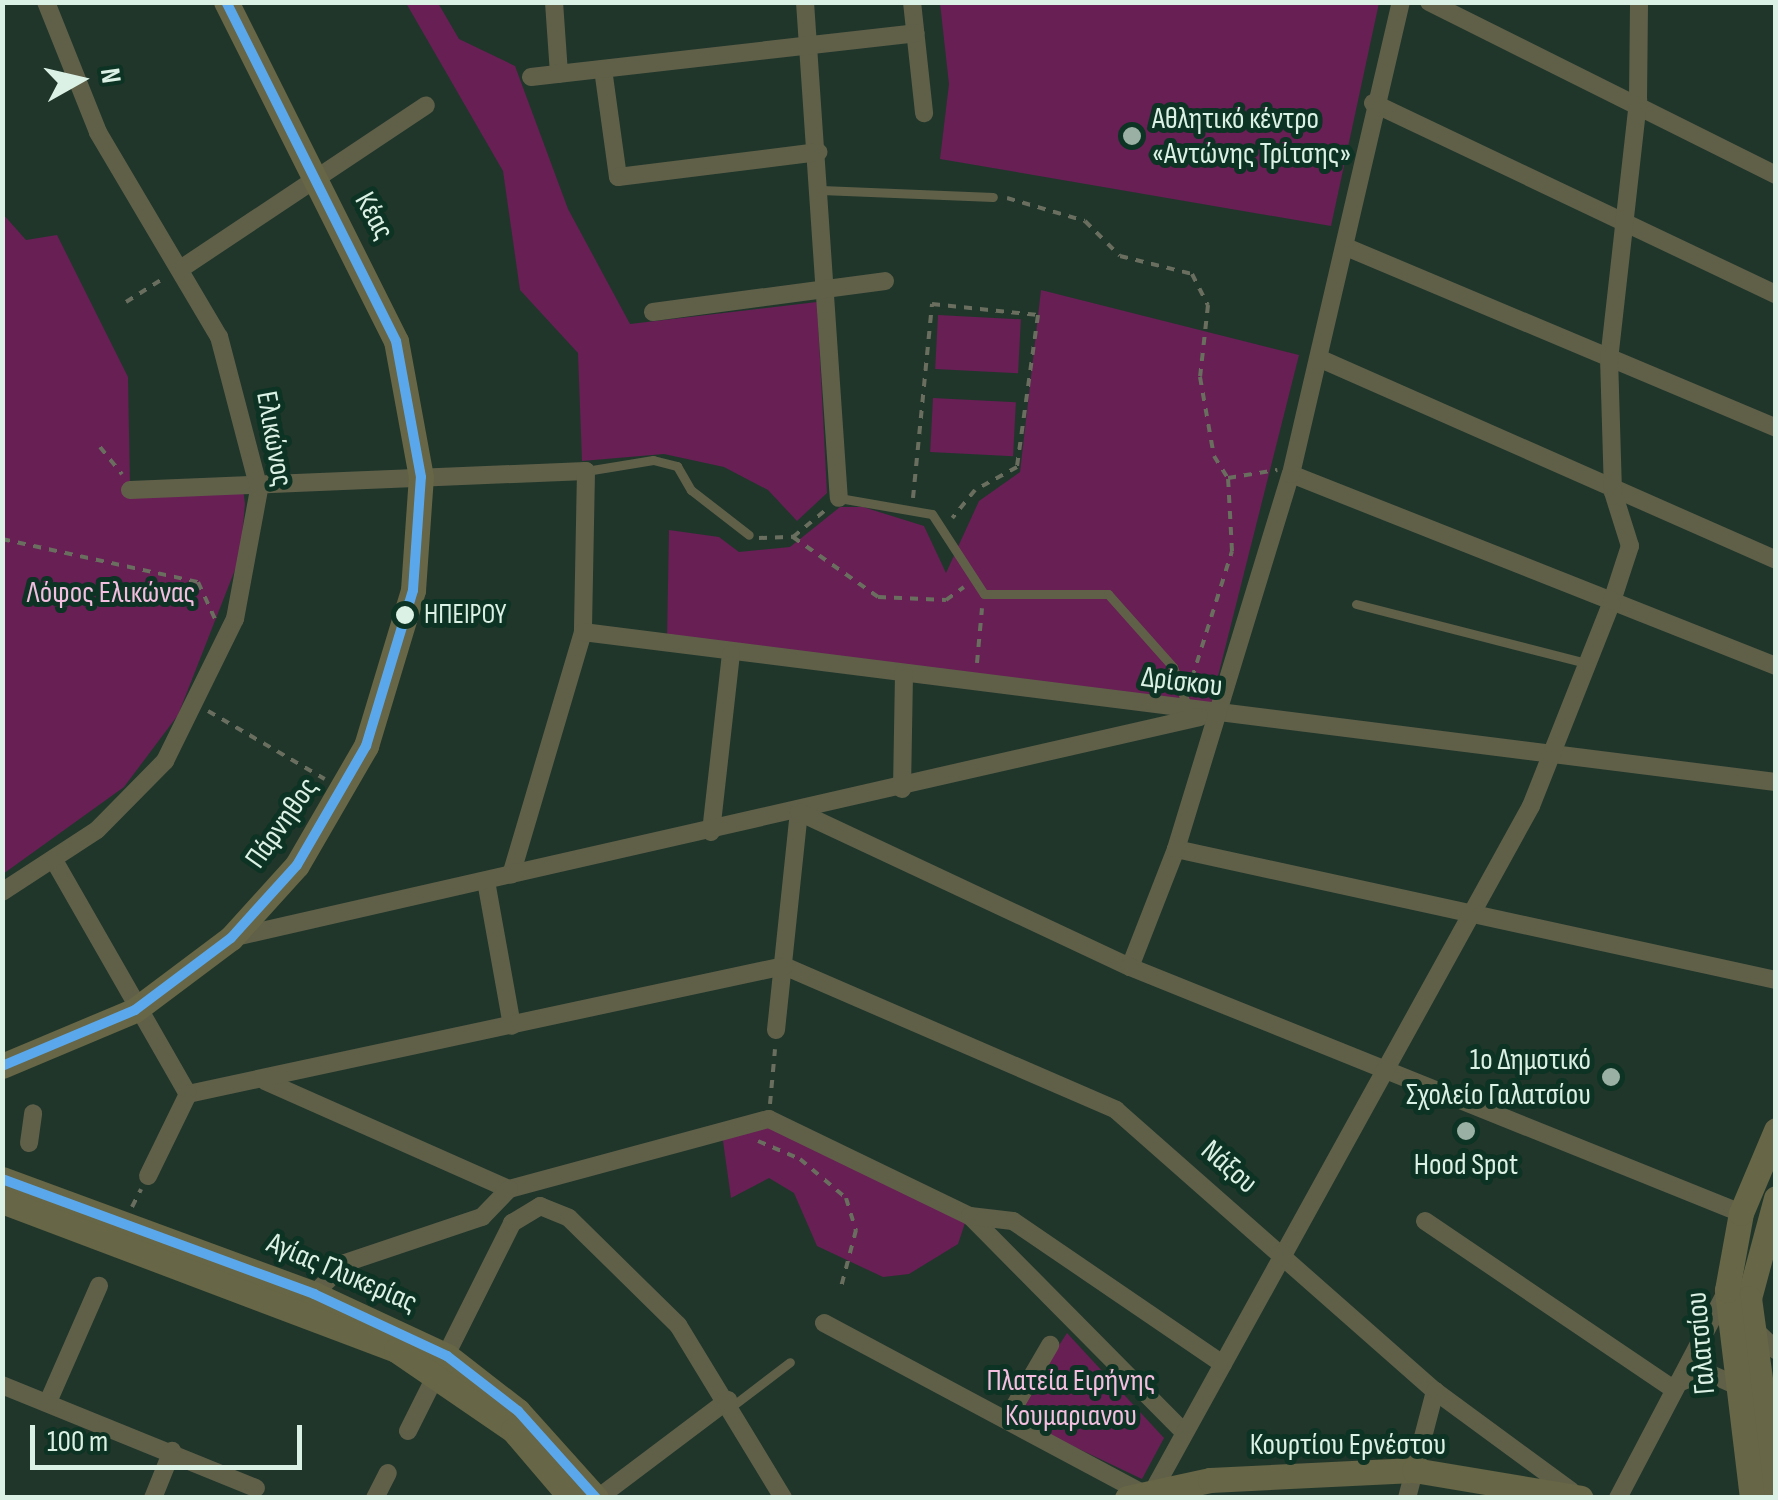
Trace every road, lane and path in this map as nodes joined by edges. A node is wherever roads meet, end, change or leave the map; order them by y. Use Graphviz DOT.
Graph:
graph roads {
  1 [pos="46,2"];
  2 [pos="226,2"];
  3 [pos="554,2"];
  4 [pos="805,2"];
  5 [pos="912,2"];
  6 [pos="1401,2"];
  7 [pos="1429,2"];
  8 [pos="1639,2"];
  9 [pos="915,33"];
  10 [pos="810,45"];
  11 [pos="604,69"];
  12 [pos="559,74"];
  13 [pos="531,77"];
  14 [pos="1638,100"];
  15 [pos="1372,103"];
  16 [pos="426,106"];
  17 [pos="924,113"];
  18 [pos="818,152"];
  19 [pos="1776,175"];
  20 [pos="315,177"];
  21 [pos="821,190"];
  22 [pos="993,198"];
  23 [pos="1626,224"];
  24 [pos="1346,247"];
  25 [pos="182,268"];
  26 [pos="885,281"];
  27 [pos="828,288"];
  28 [pos="1776,294"];
  29 [pos="126,302"];
  30 [pos="653,312"];
  31 [pos="1323,360"];
  32 [pos="1608,360"];
  33 [pos="1776,428"];
  34 [pos="100,447"];
  35 [pos="1264,466"];
  36 [pos="586,471"];
  37 [pos="1291,474"];
  38 [pos="420,477"];
  39 [pos="1228,478"];
  40 [pos="260,489"];
  41 [pos="130,490"];
  42 [pos="1612,492"];
  43 [pos="839,498"];
  44 [pos="913,505"];
  45 [pos="946,526"];
  46 [pos="750,534"];
  47 [pos="793,537"];
  48 [pos="2,539"];
  49 [pos="1776,560"];
  50 [pos="969,584"];
  51 [pos="984,594"];
  52 [pos="1612,602"];
  53 [pos="1356,604"];
  54 [pos="215,625"];
  55 [pos="583,632"];
  56 [pos="731,654"];
  57 [pos="1589,664"];
  58 [pos="1776,666"];
  59 [pos="976,671"];
  60 [pos="904,673"];
  61 [pos="1187,704"];
  62 [pos="200,706"];
  63 [pos="1215,714"];
  64 [pos="1558,753"];
  65 [pos="1776,782"];
  66 [pos="902,789"];
  67 [pos="344,791"];
  68 [pos="799,812"];
  69 [pos="710,832"];
  70 [pos="1176,849"];
  71 [pos="55,862"];
  72 [pos="511,875"];
  73 [pos="486,881"];
  74 [pos="2,892"];
  75 [pos="1470,912"];
  76 [pos="231,938"];
  77 [pos="784,966"];
  78 [pos="1130,967"];
  79 [pos="1776,980"];
  80 [pos="135,1010"];
  81 [pos="512,1026"];
  82 [pos="776,1030"];
  83 [pos="2,1066"];
  84 [pos="1384,1068"];
  85 [pos="264,1081"];
  86 [pos="188,1094"];
  87 [pos="33,1113"];
  88 [pos="769,1119"];
  89 [pos="726,1126"];
  90 [pos="1776,1130"];
  91 [pos="29,1143"];
  92 [pos="148,1176"];
  93 [pos="7,1187"];
  94 [pos="509,1189"];
  95 [pos="1776,1198"];
  96 [pos="1741,1213"];
  97 [pos="970,1216"];
  98 [pos="1426,1220"];
  99 [pos="125,1221"];
  100 [pos="1767,1249"];
  101 [pos="1282,1257"];
  102 [pos="99,1286"];
  103 [pos="841,1288"];
  104 [pos="1727,1290"];
  105 [pos="314,1294"];
  106 [pos="824,1323"];
  107 [pos="1752,1327"];
  108 [pos="1050,1345"];
  109 [pos="1776,1350"];
  110 [pos="790,1362"];
  111 [pos="1222,1364"];
  112 [pos="443,1365"];
  113 [pos="2,1385"];
  114 [pos="1737,1386"];
  115 [pos="1672,1388"];
  116 [pos="1435,1392"];
  117 [pos="48,1402"];
  118 [pos="730,1403"];
  119 [pos="1007,1419"];
  120 [pos="408,1432"];
  121 [pos="1185,1433"];
  122 [pos="172,1450"];
  123 [pos="1414,1470"];
  124 [pos="388,1473"];
  125 [pos="256,1488"];
  126 [pos="1141,1493"];
  127 [pos="1576,1494"];
  128 [pos="1776,1494"];
  129 [pos="153,1498"];
  130 [pos="375,1498"];
  131 [pos="571,1498"];
  132 [pos="597,1498"];
  133 [pos="783,1498"];
  134 [pos="1406,1498"];
  135 [pos="1618,1498"];
  136 [pos="1752,1498"];
  1 -- 25 [label="street, Ελικώνος"];
  2 -- 20 [label="street, Κέας"];
  3 -- 12 [label="street"];
  4 -- 10 [label="street"];
  5 -- 9 [label="street"];
  6 -- 15 [label="street"];
  7 -- 14 [label="street"];
  8 -- 14 [label="street"];
  9 -- 10 [label="street"];
  9 -- 17 [label="street"];
  10 -- 11 [label="street"];
  10 -- 18 [label="street"];
  11 -- 12 [label="street"];
  11 -- 18 [label="street"];
  12 -- 13 [label="street"];
  14 -- 19 [label="street"];
  14 -- 23 [label="street"];
  15 -- 23 [label="street"];
  15 -- 24 [label="street"];
  16 -- 20 [label="street"];
  18 -- 21 [label="street"];
  20 -- 25 [label="street"];
  20 -- 38 [label="street, Κέας"];
  21 -- 22 [label="lane"];
  21 -- 27 [label="street"];
  22 -- 39 [label="path"];
  23 -- 28 [label="street"];
  23 -- 32 [label="street"];
  24 -- 31 [label="street"];
  24 -- 32 [label="street"];
  25 -- 29 [label="path"];
  25 -- 40 [label="street, Ελικώνος"];
  26 -- 27 [label="street"];
  27 -- 30 [label="street"];
  27 -- 43 [label="street"];
  31 -- 37 [label="street"];
  31 -- 42 [label="street"];
  32 -- 33 [label="street"];
  32 -- 42 [label="street"];
  34 -- 41 [label="path"];
  35 -- 39 [label="path"];
  36 -- 38 [label="street"];
  36 -- 46 [label="lane"];
  36 -- 55 [label="street"];
  37 -- 52 [label="street"];
  37 -- 63 [label="street"];
  38 -- 40 [label="street"];
  38 -- 67 [label="street, Πάρνηθος"];
  39 -- 61 [label="path"];
  40 -- 41 [label="street"];
  40 -- 62 [label="street, Ελικώνος"];
  42 -- 49 [label="street"];
  42 -- 52 [label="street"];
  43 -- 44 [label="lane"];
  43 -- 47 [label="path"];
  44 -- 45 [label="lane"];
  44 -- 45 [label="path"];
  45 -- 50 [label="lane"];
  46 -- 47 [label="path"];
  47 -- 50 [label="path"];
  48 -- 54 [label="path"];
  50 -- 51 [label="lane"];
  51 -- 59 [label="path"];
  51 -- 61 [label="lane"];
  52 -- 57 [label="street"];
  52 -- 58 [label="street"];
  53 -- 57 [label="lane"];
  55 -- 56 [label="street, Δρίσκου"];
  55 -- 72 [label="street"];
  56 -- 60 [label="street, Δρίσκου"];
  56 -- 69 [label="street"];
  57 -- 64 [label="street"];
  60 -- 61 [label="street, Δρίσκου"];
  60 -- 66 [label="street"];
  61 -- 63 [label="street, Δρίσκου"];
  62 -- 67 [label="path"];
  62 -- 71 [label="street, Ελικώνος"];
  63 -- 64 [label="street, Δρίσκου"];
  63 -- 66 [label="street"];
  63 -- 70 [label="street"];
  64 -- 65 [label="street, Δρίσκου"];
  64 -- 75 [label="street"];
  66 -- 68 [label="street"];
  67 -- 76 [label="street, Πάρνηθος"];
  68 -- 69 [label="street"];
  68 -- 77 [label="street"];
  68 -- 78 [label="street"];
  69 -- 72 [label="street"];
  70 -- 75 [label="street"];
  70 -- 78 [label="street"];
  71 -- 74 [label="street, Ελικώνος"];
  71 -- 80 [label="street"];
  72 -- 73 [label="street"];
  73 -- 76 [label="street"];
  73 -- 81 [label="street"];
  75 -- 79 [label="street"];
  75 -- 84 [label="street"];
  76 -- 80 [label="street, Πάρνηθος"];
  77 -- 81 [label="street"];
  77 -- 82 [label="street"];
  77 -- 101 [label="street, Νάξου"];
  78 -- 84 [label="street"];
  80 -- 83 [label="street, Πάρνηθος"];
  80 -- 86 [label="street"];
  81 -- 85 [label="street"];
  82 -- 88 [label="path"];
  84 -- 96 [label="street"];
  84 -- 101 [label="street"];
  85 -- 86 [label="street"];
  85 -- 94 [label="street"];
  86 -- 92 [label="street"];
  87 -- 91 [label="street"];
  88 -- 89 [label="street"];
  88 -- 97 [label="street"];
  89 -- 94 [label="street"];
  89 -- 103 [label="path"];
  90 -- 96 [label="street, Γαλατσίου"];
  92 -- 99 [label="path"];
  93 -- 99 [label="street, Αγίας Γλυκερίας"];
  93 -- 112 [label="street, Αγίας Γλυκερίας"];
  94 -- 105 [label="street"];
  95 -- 100 [label="street, Γαλατσίου"];
  96 -- 104 [label="street, Γαλατσίου"];
  97 -- 111 [label="street"];
  97 -- 121 [label="street"];
  98 -- 115 [label="street"];
  99 -- 105 [label="street, Αγίας Γλυκερίας"];
  100 -- 107 [label="street, Γαλατσίου"];
  101 -- 111 [label="street"];
  101 -- 116 [label="street, Νάξου"];
  102 -- 117 [label="street"];
  104 -- 114 [label="street, Γαλατσίου"];
  104 -- 115 [label="street"];
  105 -- 112 [label="street, Αγίας Γλυκερίας"];
  106 -- 119 [label="street"];
  107 -- 109 [label="street"];
  107 -- 128 [label="street, Γαλατσίου"];
  108 -- 119 [label="street"];
  110 -- 118 [label="lane"];
  111 -- 121 [label="street"];
  112 -- 118 [label="street"];
  112 -- 120 [label="street"];
  112 -- 131 [label="street, Αγίας Γλυκερίας"];
  112 -- 132 [label="street, Αγίας Γλυκερίας"];
  113 -- 117 [label="street"];
  114 -- 115 [label="street"];
  114 -- 136 [label="street, Γαλατσίου"];
  115 -- 135 [label="street"];
  116 -- 123 [label="street"];
  116 -- 127 [label="street, Νάξου"];
  117 -- 122 [label="street"];
  118 -- 132 [label="street"];
  118 -- 133 [label="street"];
  119 -- 126 [label="street"];
  121 -- 126 [label="street"];
  122 -- 125 [label="street"];
  122 -- 129 [label="street"];
  123 -- 126 [label="street, Κουρτίου Ερνέστου"];
  123 -- 127 [label="street, Κουρτίου Ερνέστου"];
  123 -- 134 [label="street"];
  124 -- 130 [label="street"];
}
